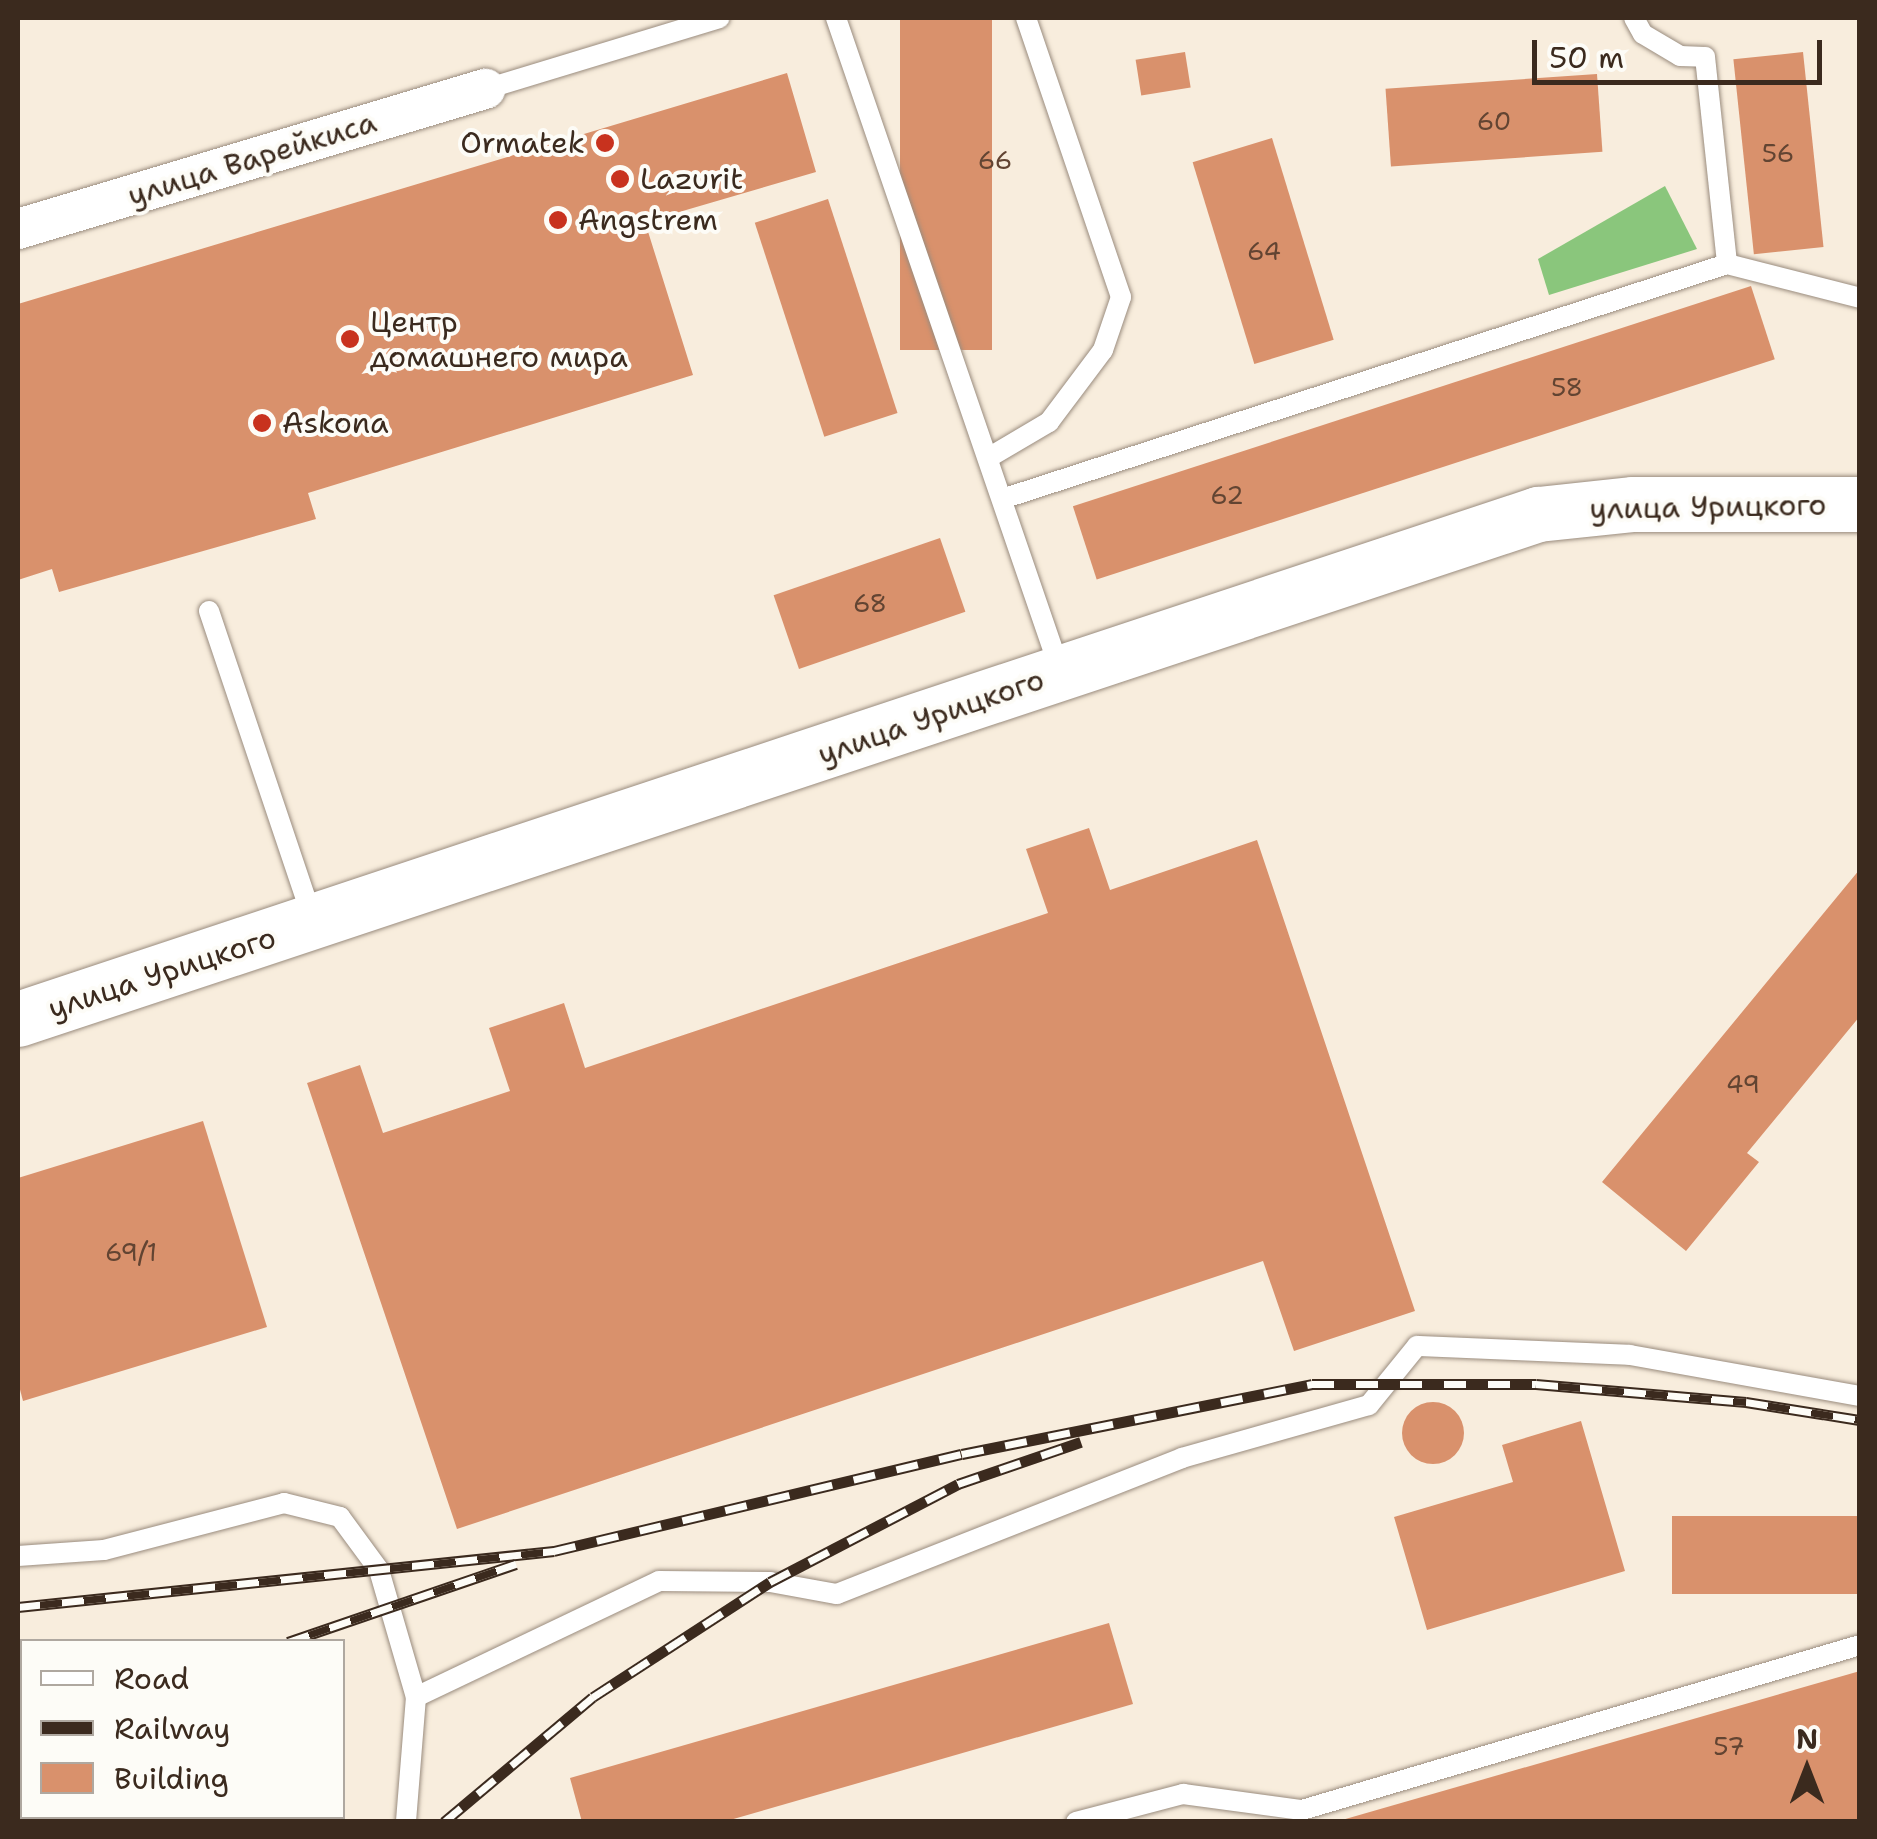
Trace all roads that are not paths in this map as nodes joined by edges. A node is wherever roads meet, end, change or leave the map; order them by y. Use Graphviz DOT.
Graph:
graph roads {
  1 [pos="718,18"];
  2 [pos="836,18"];
  3 [pos="1026,18"];
  4 [pos="1634,18"];
  5 [pos="486,89"];
  6 [pos="18,229"];
  7 [pos="1727,264"];
  8 [pos="1860,298"];
  9 [pos="988,458"];
  10 [pos="1002,499"];
  11 [pos="1860,504"];
  12 [pos="209,610"];
  13 [pos="1061,673"];
  14 [pos="314,923"];
  15 [pos="18,1020"];
  16 [pos="1860,1396"];
  17 [pos="18,1556"];
  18 [pos="1860,1645"];
  19 [pos="416,1696"];
  20 [pos="406,1822"];
  21 [pos="1076,1822"];
  1 -- 5 [label="lane"];
  2 -- 9 [label="lane"];
  3 -- 9 [label="lane"];
  4 -- 7 [label="lane"];
  5 -- 6 [label="street, улица Варейкиса"];
  7 -- 8 [label="lane"];
  7 -- 10 [label="lane"];
  9 -- 10 [label="lane"];
  10 -- 13 [label="lane"];
  11 -- 13 [label="street, улица Урицкого"];
  12 -- 14 [label="lane"];
  13 -- 14 [label="street, улица Урицкого"];
  14 -- 15 [label="street, улица Урицкого"];
  16 -- 19 [label="lane"];
  17 -- 19 [label="lane"];
  18 -- 21 [label="lane"];
  19 -- 20 [label="lane"];
}
